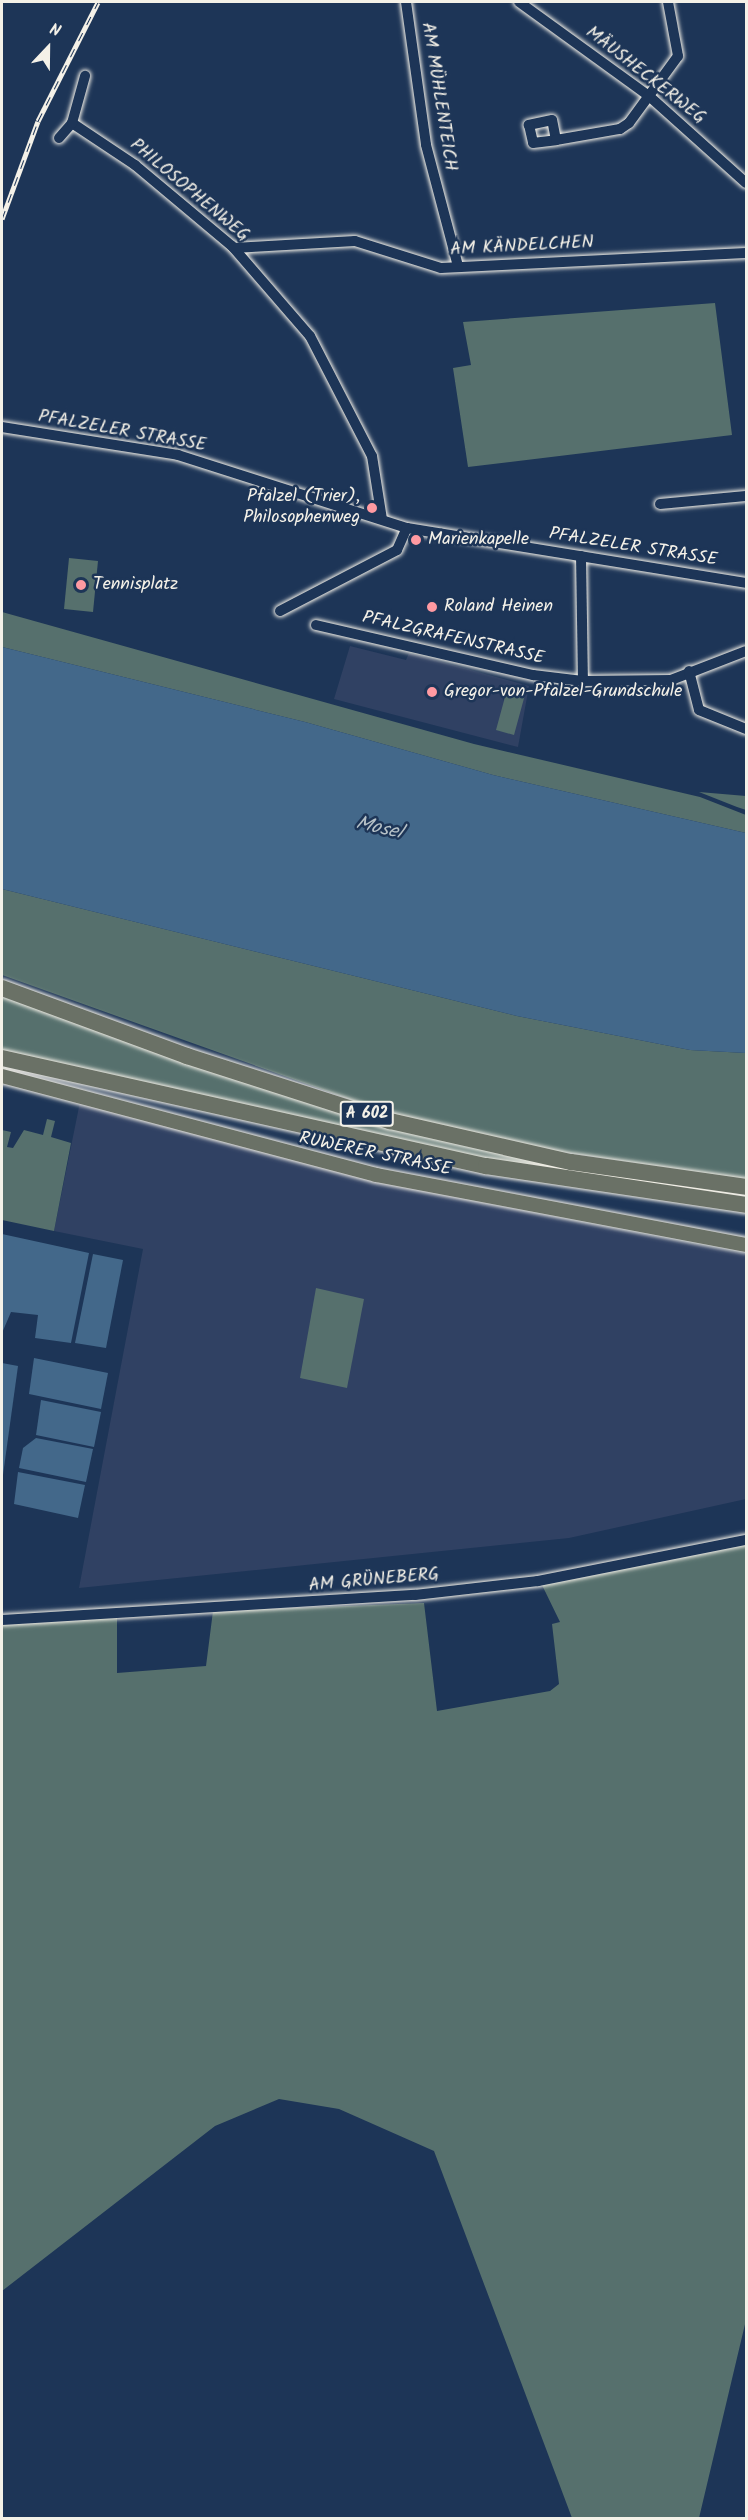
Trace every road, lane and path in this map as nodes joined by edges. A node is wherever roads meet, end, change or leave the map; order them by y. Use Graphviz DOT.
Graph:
graph roads {
  1 [pos="406,2"];
  2 [pos="519,2"];
  3 [pos="668,2"];
  4 [pos="85,76"];
  5 [pos="649,96"];
  6 [pos="72,123"];
  7 [pos="59,138"];
  8 [pos="556,140"];
  9 [pos="747,183"];
  10 [pos="234,248"];
  11 [pos="747,253"];
  12 [pos="458,266"];
  13 [pos="2,427"];
  14 [pos="747,496"];
  15 [pos="660,504"];
  16 [pos="382,519"];
  17 [pos="407,528"];
  18 [pos="581,556"];
  19 [pos="747,583"];
  20 [pos="280,611"];
  21 [pos="316,625"];
  22 [pos="747,651"];
  23 [pos="689,671"];
  24 [pos="583,681"];
  25 [pos="747,729"];
  26 [pos="2,988"];
  27 [pos="2,1058"];
  28 [pos="2,1076"];
  29 [pos="747,1187"];
  30 [pos="747,1205"];
  31 [pos="747,1245"];
  32 [pos="747,1540"];
  33 [pos="2,1620"];
  1 -- 12 [label="street, AM MÜHLENTEICH"];
  2 -- 5 [label="street, MÄUSHECKERWEG"];
  3 -- 5 [label="street"];
  4 -- 6 [label="street"];
  5 -- 8 [label="street"];
  5 -- 9 [label="street, MÄUSHECKERWEG"];
  6 -- 7 [label="street"];
  6 -- 10 [label="street, PHILOSOPHENWEG"];
  10 -- 12 [label="street, AM KÄNDELCHEN"];
  10 -- 16 [label="street, PHILOSOPHENWEG"];
  11 -- 12 [label="street, AM KÄNDELCHEN"];
  13 -- 16 [label="street, PFALZELER STRASSE"];
  14 -- 15 [label="street"];
  16 -- 17 [label="street, PFALZELER STRASSE"];
  17 -- 18 [label="street, PFALZELER STRASSE"];
  17 -- 20 [label="street"];
  18 -- 19 [label="street, PFALZELER STRASSE"];
  18 -- 24 [label="street"];
  21 -- 24 [label="street, PFALZGRAFENSTRASSE"];
  22 -- 23 [label="street, PFALZGRAFENSTRASSE"];
  23 -- 24 [label="street, PFALZGRAFENSTRASSE"];
  23 -- 25 [label="street"];
  26 -- 29 [label="highway, A 602"];
  27 -- 30 [label="highway, A 602"];
  28 -- 31 [label="main road, RUWERER STRASSE"];
  32 -- 33 [label="street, AM GRÜNEBERG"];
}
